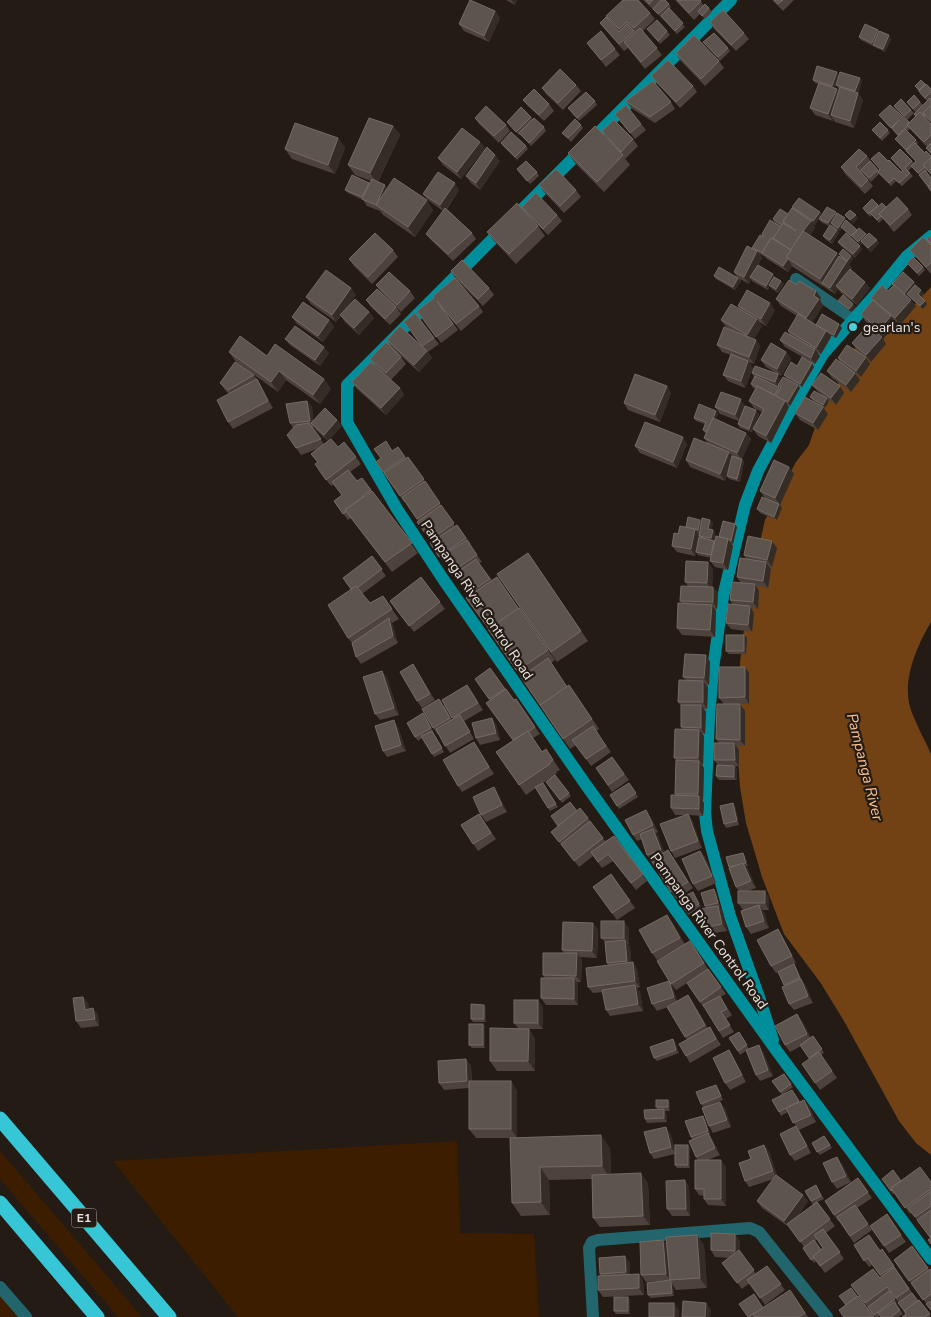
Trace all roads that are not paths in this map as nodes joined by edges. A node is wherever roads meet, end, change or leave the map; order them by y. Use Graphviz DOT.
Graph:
graph roads {
  1 [pos="731,0"];
  2 [pos="931,236"];
  3 [pos="796,279"];
  4 [pos="854,319"];
  5 [pos="776,1050"];
  6 [pos="0,1118"];
  7 [pos="0,1203"];
  8 [pos="931,1259"];
  9 [pos="0,1287"];
  10 [pos="26,1317"];
  11 [pos="97,1317"];
  12 [pos="169,1317"];
  13 [pos="593,1317"];
  14 [pos="827,1317"];
  1 -- 5 [label="street, Pampanga River Control Road"];
  2 -- 4 [label="street"];
  3 -- 4 [label="street"];
  4 -- 5 [label="street"];
  5 -- 8 [label="street, Pampanga River Control Road"];
  6 -- 12 [label="highway, E1"];
  7 -- 11 [label="highway"];
  9 -- 10 [label="street"];
  13 -- 14 [label="street"];
}
